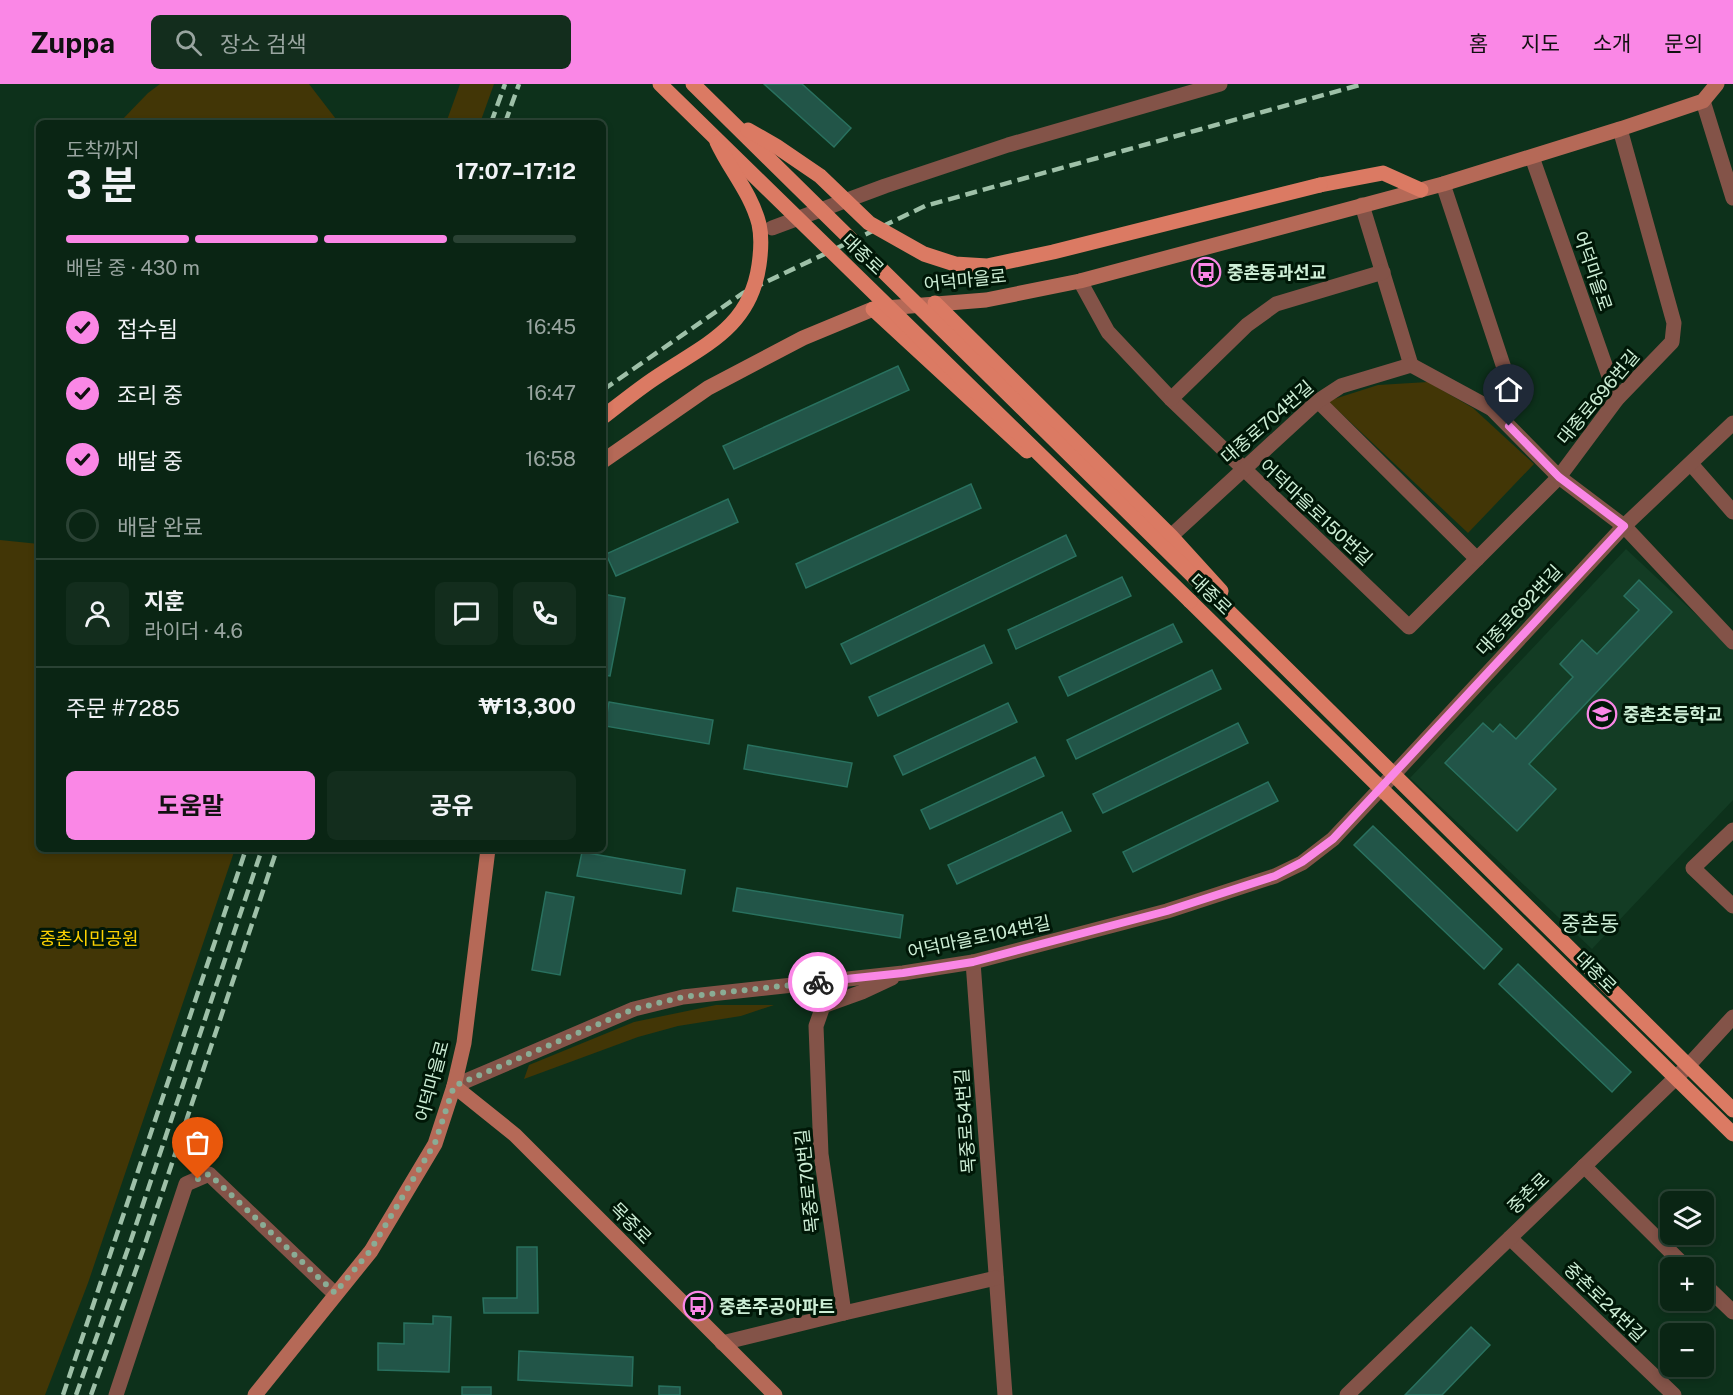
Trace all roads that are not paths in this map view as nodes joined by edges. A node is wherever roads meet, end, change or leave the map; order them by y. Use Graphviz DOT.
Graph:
graph roads {
  1 [pos="660,84"];
  2 [pos="693,84"];
  3 [pos="1220,84"];
  4 [pos="1698,84"];
  5 [pos="1717,84"];
  6 [pos="1702,101"];
  7 [pos="729,119"];
  8 [pos="1620,129"];
  9 [pos="713,134"];
  10 [pos="1532,157"];
  11 [pos="1443,184"];
  12 [pos="1421,190"];
  13 [pos="1733,198"];
  14 [pos="1362,205"];
  15 [pos="772,228"];
  16 [pos="1383,272"];
  17 [pos="1080,281"];
  18 [pos="935,303"];
  19 [pos="873,309"];
  20 [pos="1411,365"];
  21 [pos="1171,399"];
  22 [pos="1617,399"];
  23 [pos="1318,401"];
  24 [pos="1492,409"];
  25 [pos="606,415"];
  26 [pos="1733,423"];
  27 [pos="606,459"];
  28 [pos="1691,464"];
  29 [pos="1242,469"];
  30 [pos="1559,477"];
  31 [pos="1733,512"];
  32 [pos="1624,526"];
  33 [pos="1171,536"];
  34 [pos="1477,559"];
  35 [pos="1220,603"];
  36 [pos="1208,619"];
  37 [pos="1409,627"];
  38 [pos="1733,642"];
  39 [pos="1393,775"];
  40 [pos="1382,788"];
  41 [pos="1733,830"];
  42 [pos="488,852"];
  43 [pos="1733,906"];
  44 [pos="973,962"];
  45 [pos="903,973"];
  46 [pos="1733,1017"];
  47 [pos="1688,1066"];
  48 [pos="1676,1077"];
  49 [pos="454,1086"];
  50 [pos="1733,1110"];
  51 [pos="1733,1134"];
  52 [pos="1584,1166"];
  53 [pos="1510,1238"];
  54 [pos="1677,1257"];
  55 [pos="996,1278"];
  56 [pos="335,1293"];
  57 [pos="1714,1294"];
  58 [pos="844,1312"];
  59 [pos="1733,1312"];
  60 [pos="722,1343"];
  61 [pos="116,1395"];
  62 [pos="255,1395"];
  63 [pos="775,1395"];
  64 [pos="1005,1395"];
  65 [pos="1347,1395"];
  66 [pos="1674,1395"];
  1 -- 9 [label="main road, 대종로, bridge"];
  2 -- 7 [label="main road, 대종로, bridge"];
  3 -- 15 [label="street"];
  4 -- 6 [label="main road"];
  5 -- 6 [label="main road"];
  6 -- 8 [label="main road, 어덕마을로"];
  6 -- 13 [label="street"];
  7 -- 12 [label="main road, bridge"];
  7 -- 35 [label="main road, 대종로, bridge"];
  8 -- 10 [label="main road, 어덕마을로"];
  8 -- 22 [label="street, 대종로696번길"];
  9 -- 25 [label="main road, bridge"];
  9 -- 36 [label="main road, 대종로, bridge"];
  10 -- 11 [label="main road, 어덕마을로"];
  10 -- 22 [label="street, 어덕마을로"];
  11 -- 12 [label="main road, 어덕마을로"];
  11 -- 24 [label="street"];
  12 -- 14 [label="main road, 어덕마을로"];
  14 -- 16 [label="street"];
  14 -- 17 [label="main road, 어덕마을로"];
  16 -- 20 [label="street"];
  16 -- 21 [label="street"];
  17 -- 18 [label="main road, 어덕마을로"];
  17 -- 21 [label="street, 어덕마을로150번길"];
  18 -- 19 [label="main road, 어덕마을로"];
  18 -- 33 [label="main road"];
  19 -- 27 [label="main road, 어덕마을로"];
  19 -- 36 [label="main road"];
  20 -- 23 [label="street, 대종로704번길"];
  20 -- 24 [label="street"];
  21 -- 29 [label="street, 어덕마을로150번길"];
  22 -- 30 [label="street, 대종로696번길"];
  23 -- 29 [label="street, 대종로704번길"];
  23 -- 34 [label="street"];
  24 -- 30 [label="street"];
  26 -- 28 [label="street, 대종로692번길"];
  28 -- 31 [label="street"];
  28 -- 32 [label="street, 대종로692번길"];
  29 -- 33 [label="street, 대종로704번길"];
  29 -- 37 [label="street, 어덕마을로150번길"];
  30 -- 32 [label="street"];
  30 -- 34 [label="street, 대종로696번길"];
  32 -- 38 [label="street"];
  32 -- 39 [label="street, 대종로692번길"];
  33 -- 35 [label="main road"];
  34 -- 37 [label="street, 대종로696번길"];
  35 -- 39 [label="main road, 대종로"];
  36 -- 40 [label="main road, 대종로"];
  39 -- 40 [label="street, 대종로692번길"];
  39 -- 47 [label="main road, 대종로"];
  40 -- 44 [label="street, 어덕마을로104번길"];
  40 -- 48 [label="main road, 대종로"];
  41 -- 43 [label="street"];
  42 -- 49 [label="main road, 어덕마을로"];
  44 -- 45 [label="street, 어덕마을로104번길"];
  44 -- 55 [label="street, 목중로54번길"];
  45 -- 49 [label="street, 어덕마을로104번길"];
  45 -- 58 [label="street, 목중로70번길"];
  46 -- 47 [label="street, 중촌로"];
  47 -- 48 [label="street, 중촌로"];
  47 -- 50 [label="main road, 대종로"];
  48 -- 51 [label="main road, 대종로"];
  48 -- 52 [label="street, 중촌로"];
  49 -- 56 [label="main road, 어덕마을로"];
  49 -- 60 [label="main road, 목중로"];
  52 -- 53 [label="street, 중촌로"];
  52 -- 54 [label="street"];
  53 -- 65 [label="street, 중촌로"];
  53 -- 66 [label="street, 중촌로24번길"];
  55 -- 58 [label="street"];
  55 -- 64 [label="street, 목중로54번길"];
  56 -- 61 [label="street"];
  56 -- 62 [label="main road, 어덕마을로"];
  57 -- 59 [label="street"];
  58 -- 60 [label="street"];
  60 -- 63 [label="main road, 목중로"];
}
